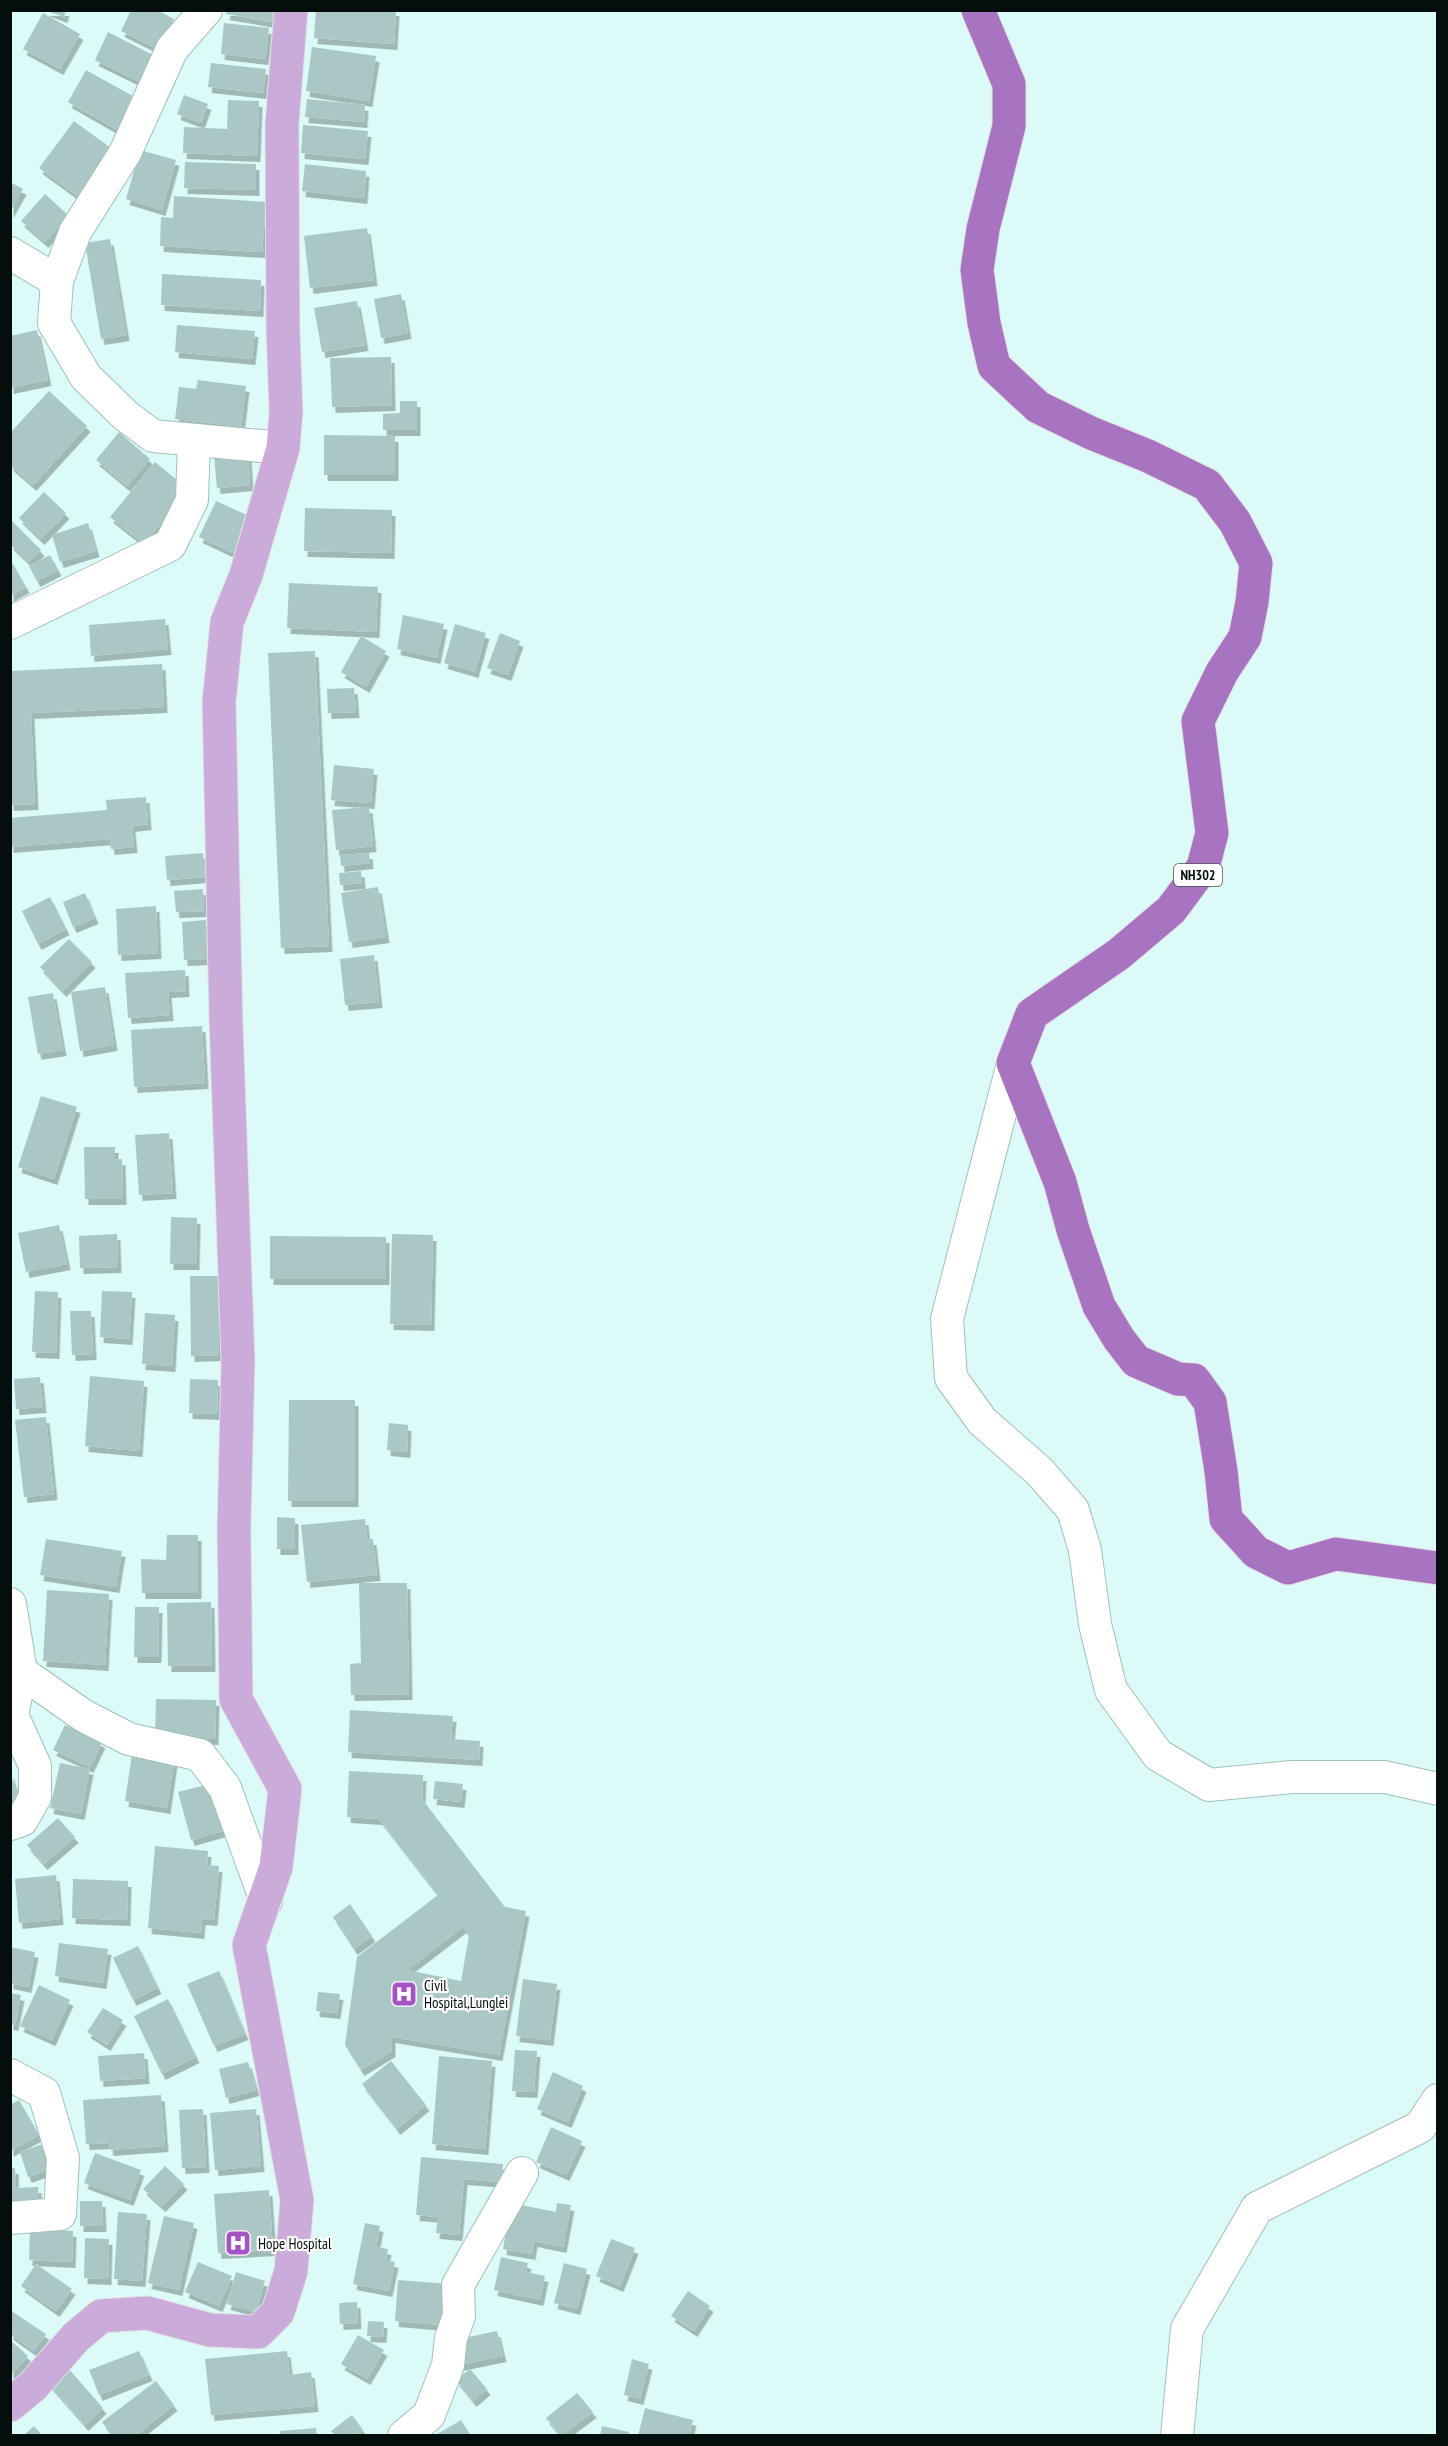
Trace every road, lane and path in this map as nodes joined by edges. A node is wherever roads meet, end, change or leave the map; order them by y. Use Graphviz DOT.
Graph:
graph roads {
  1 [pos="206,10"];
  2 [pos="291,10"];
  3 [pos="978,10"];
  4 [pos="10,253"];
  5 [pos="57,281"];
  6 [pos="194,441"];
  7 [pos="283,448"];
  8 [pos="10,623"];
  9 [pos="1013,1063"];
  10 [pos="1437,1568"];
  11 [pos="10,1604"];
  12 [pos="21,1672"];
  13 [pos="1437,1789"];
  14 [pos="10,1824"];
  15 [pos="266,1901"];
  16 [pos="10,2075"];
  17 [pos="1437,2100"];
  18 [pos="522,2173"];
  19 [pos="10,2218"];
  20 [pos="10,2405"];
  21 [pos="404,2436"];
  22 [pos="1177,2436"];
  1 -- 5 [label="street"];
  2 -- 7 [label="main road"];
  3 -- 9 [label="highway, NH302"];
  4 -- 5 [label="street"];
  5 -- 6 [label="street"];
  6 -- 7 [label="street"];
  6 -- 8 [label="street"];
  7 -- 15 [label="main road"];
  9 -- 10 [label="highway"];
  9 -- 13 [label="street"];
  11 -- 12 [label="street"];
  12 -- 14 [label="street"];
  12 -- 15 [label="street"];
  15 -- 20 [label="main road"];
  16 -- 19 [label="street"];
  17 -- 22 [label="street"];
  18 -- 21 [label="street"];
}
